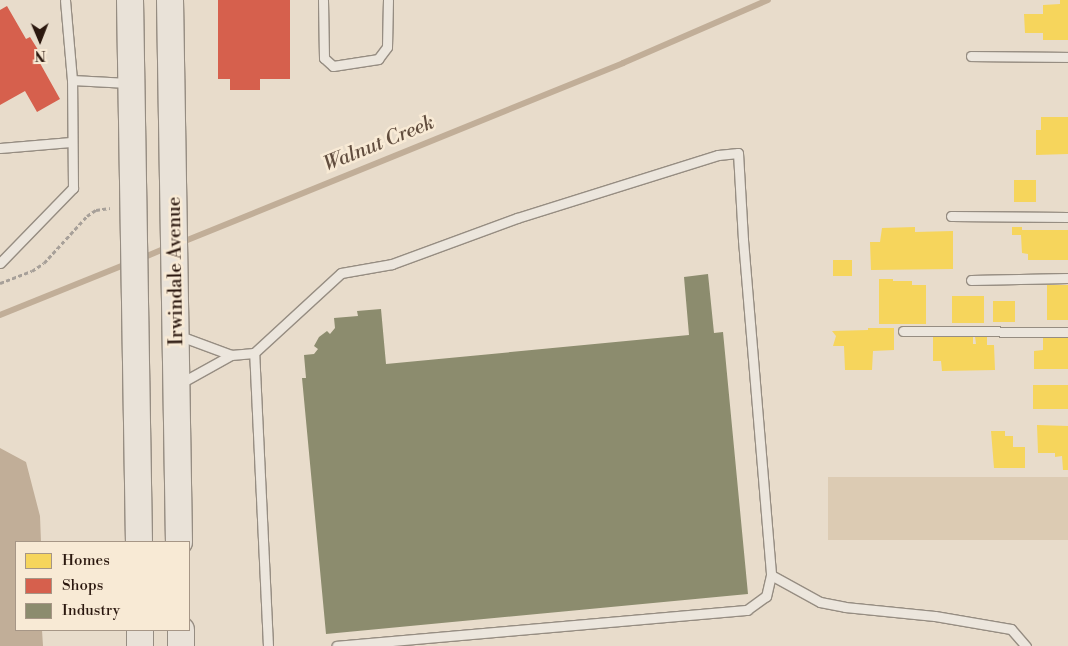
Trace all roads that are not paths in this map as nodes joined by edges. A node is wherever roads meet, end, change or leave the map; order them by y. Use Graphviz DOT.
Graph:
graph roads {
  1 [pos="66,0"];
  2 [pos="130,0"];
  3 [pos="170,0"];
  4 [pos="323,0"];
  5 [pos="388,0"];
  6 [pos="971,56"];
  7 [pos="1068,57"];
  8 [pos="72,80"];
  9 [pos="131,83"];
  10 [pos="71,142"];
  11 [pos="0,148"];
  12 [pos="951,216"];
  13 [pos="1068,217"];
  14 [pos="0,263"];
  15 [pos="1068,278"];
  16 [pos="972,280"];
  17 [pos="903,331"];
  18 [pos="1068,332"];
  19 [pos="177,334"];
  20 [pos="254,353"];
  21 [pos="231,355"];
  22 [pos="177,385"];
  23 [pos="138,541"];
  24 [pos="179,541"];
  25 [pos="771,574"];
  26 [pos="140,631"];
  27 [pos="181,631"];
  28 [pos="140,646"];
  29 [pos="181,646"];
  30 [pos="268,646"];
  31 [pos="337,646"];
  32 [pos="1026,646"];
  1 -- 8 [label="lane"];
  2 -- 9 [label="main road"];
  3 -- 19 [label="main road, Irwindale Avenue"];
  4 -- 5 [label="lane"];
  6 -- 7 [label="lane"];
  8 -- 9 [label="lane"];
  8 -- 10 [label="lane"];
  9 -- 23 [label="main road"];
  10 -- 11 [label="lane"];
  10 -- 14 [label="lane"];
  12 -- 13 [label="lane"];
  15 -- 16 [label="lane"];
  17 -- 18 [label="lane"];
  19 -- 21 [label="lane"];
  19 -- 22 [label="main road, Irwindale Avenue"];
  20 -- 21 [label="lane"];
  20 -- 25 [label="lane"];
  20 -- 30 [label="lane"];
  21 -- 22 [label="lane"];
  22 -- 24 [label="main road, Irwindale Avenue"];
  25 -- 31 [label="lane"];
  25 -- 32 [label="lane"];
  26 -- 28 [label="main road"];
  27 -- 29 [label="main road"];
}
